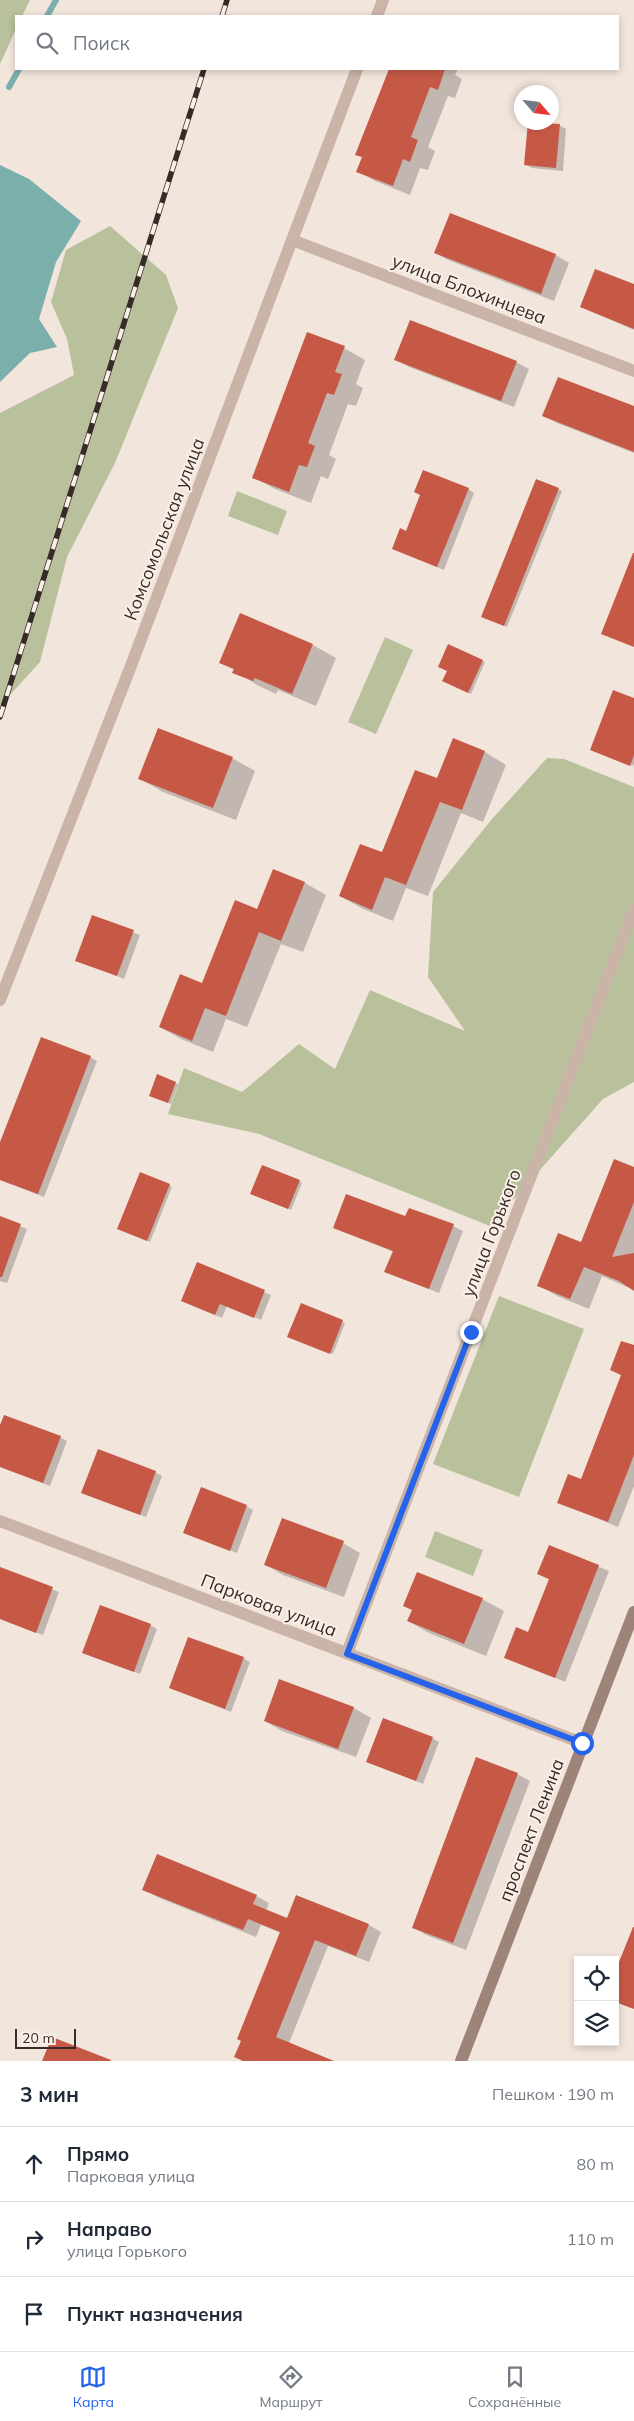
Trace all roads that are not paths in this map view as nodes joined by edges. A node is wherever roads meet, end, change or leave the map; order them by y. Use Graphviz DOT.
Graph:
graph roads {
  1 [pos="383,0"];
  2 [pos="377,15"];
  3 [pos="357,70"];
  4 [pos="292,240"];
  5 [pos="634,371"];
  6 [pos="634,910"];
  7 [pos="0,1000"];
  8 [pos="0,1521"];
  9 [pos="634,1612"];
  10 [pos="347,1654"];
  11 [pos="582,1743"];
  12 [pos="461,2061"];
  1 -- 2 [label="street"];
  3 -- 4 [label="street, Комсомольская улица"];
  4 -- 5 [label="street, улица Блохинцева"];
  4 -- 7 [label="street, Комсомольская улица"];
  6 -- 10 [label="street, улица Горького"];
  8 -- 10 [label="street, Парковая улица"];
  9 -- 11 [label="main road, проспект Ленина"];
  10 -- 11 [label="street, Парковая улица"];
  11 -- 12 [label="main road, проспект Ленина"];
}
